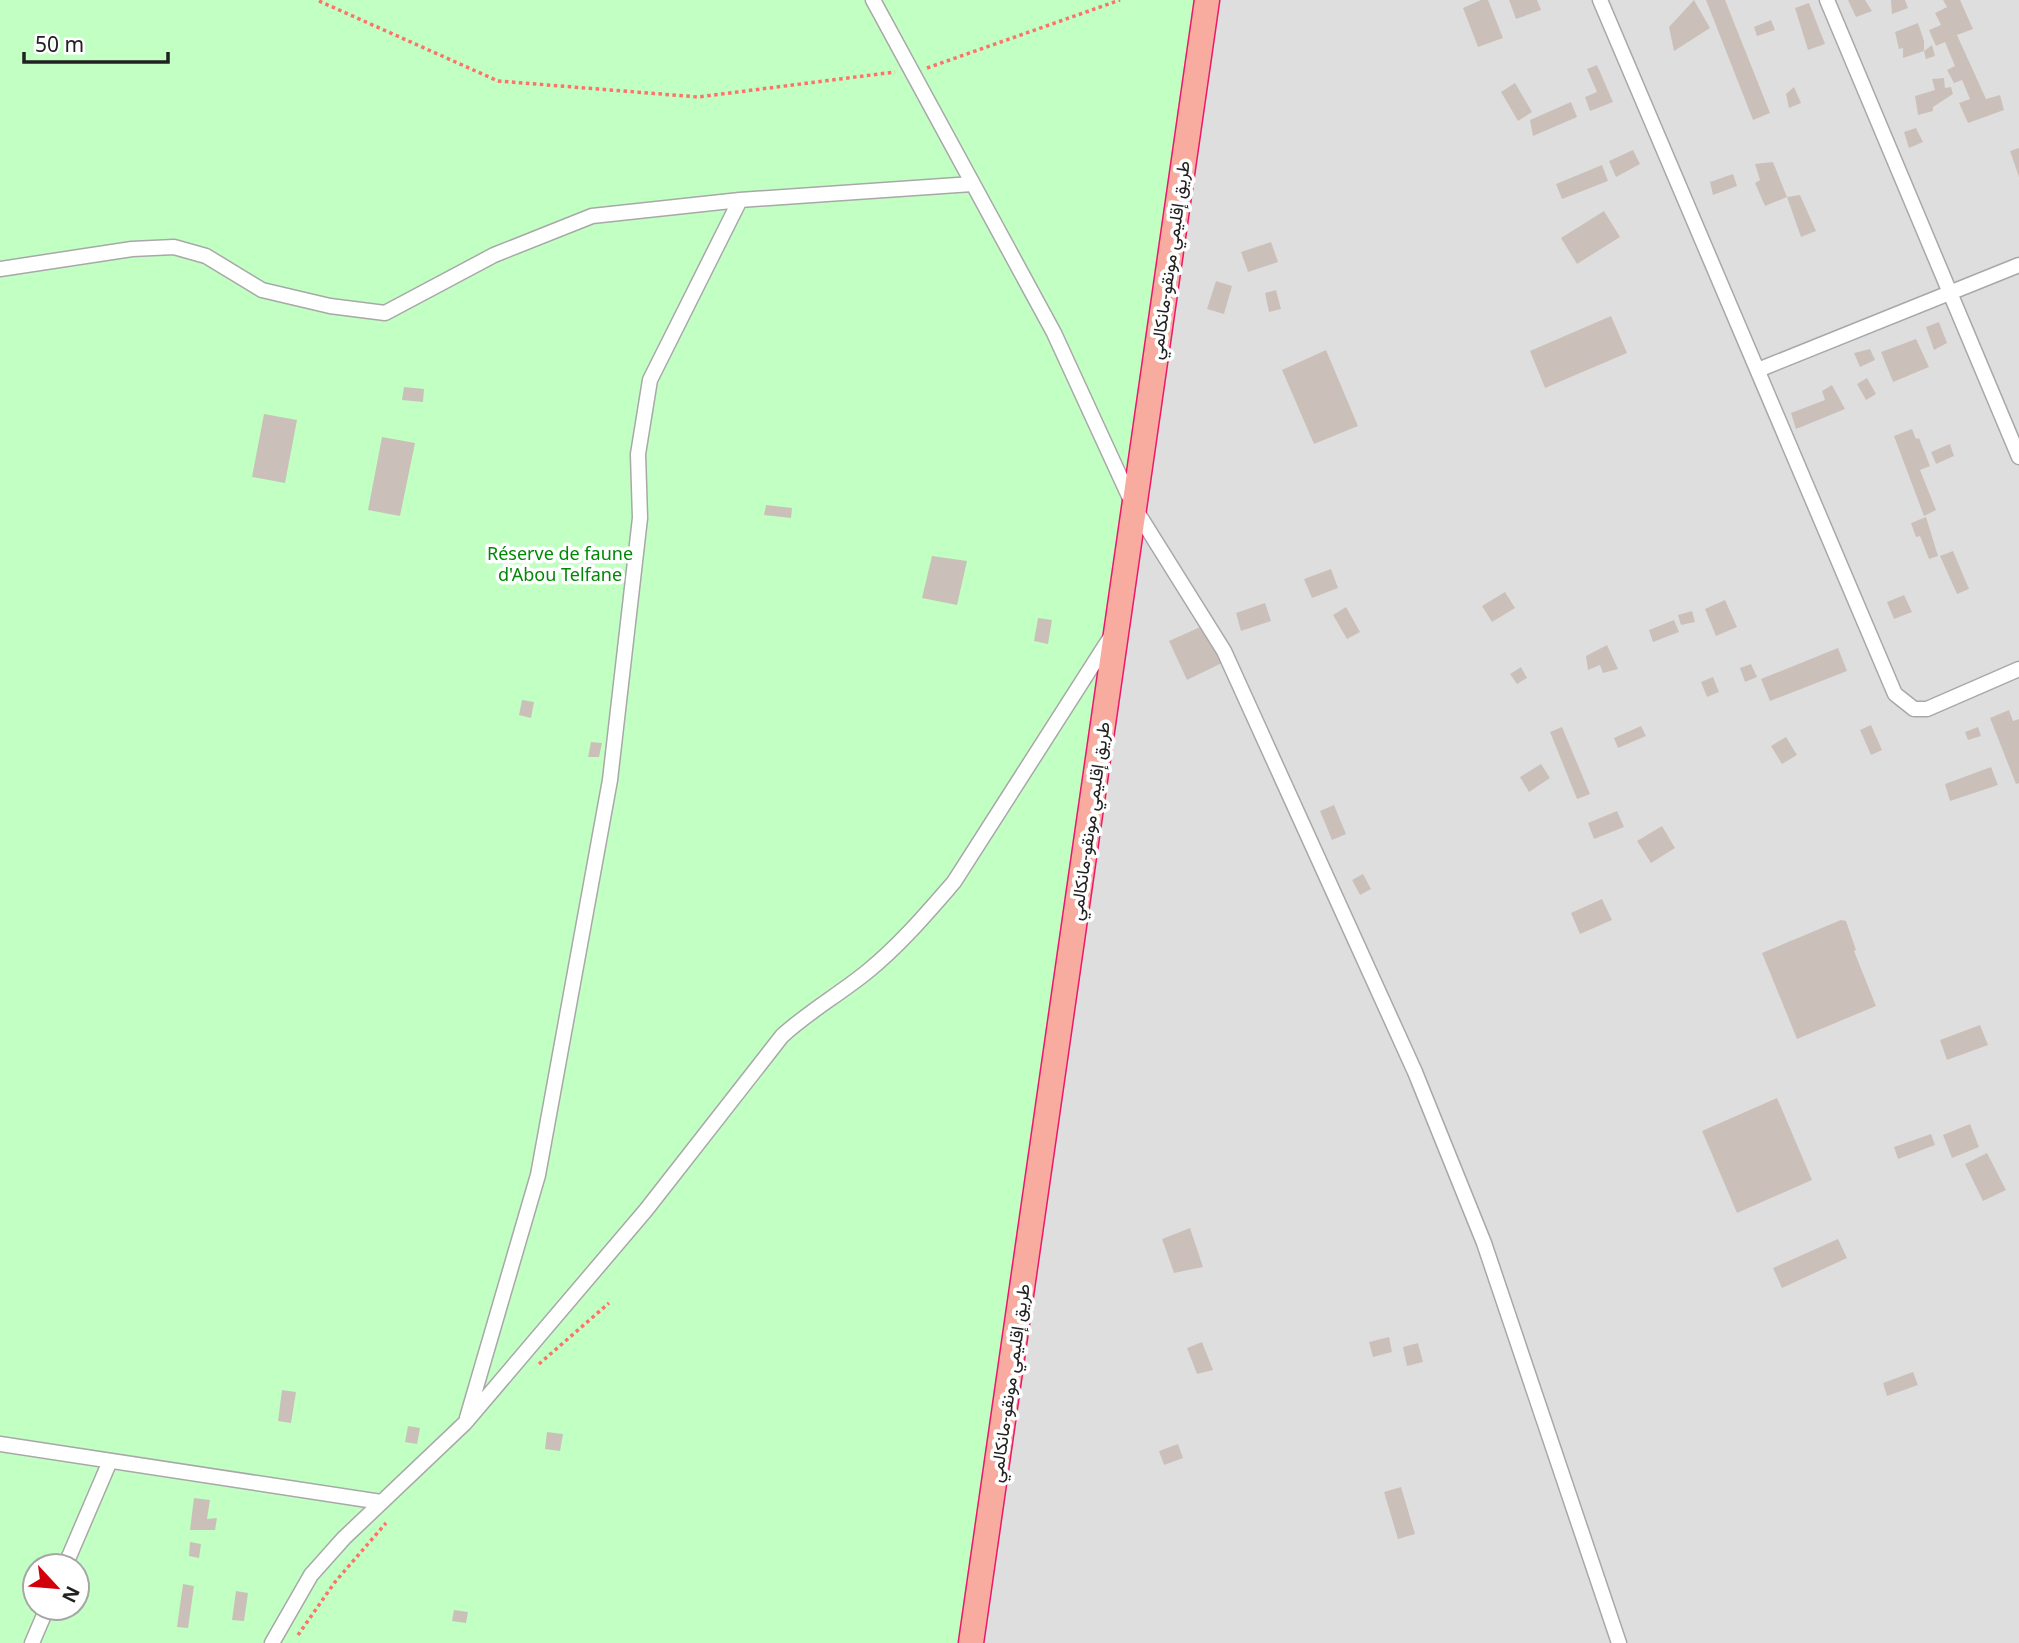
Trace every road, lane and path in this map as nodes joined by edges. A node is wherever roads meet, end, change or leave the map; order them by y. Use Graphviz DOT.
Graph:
graph roads {
  1 [pos="873,0"];
  2 [pos="1120,0"];
  3 [pos="1600,0"];
  4 [pos="1828,0"];
  5 [pos="319,1"];
  6 [pos="1210,3"];
  7 [pos="911,70"];
  8 [pos="972,184"];
  9 [pos="740,200"];
  10 [pos="2019,265"];
  11 [pos="0,269"];
  12 [pos="1948,293"];
  13 [pos="1758,370"];
  14 [pos="2019,457"];
  15 [pos="1134,507"];
  16 [pos="1116,628"];
  17 [pos="2019,669"];
  18 [pos="465,1423"];
  19 [pos="0,1444"];
  20 [pos="110,1461"];
  21 [pos="381,1502"];
  22 [pos="71,1552"];
  23 [pos="41,1622"];
  24 [pos="32,1643"];
  25 [pos="272,1643"];
  26 [pos="971,1643"];
  27 [pos="1619,1643"];
  1 -- 7 [label="street"];
  2 -- 7 [label="path"];
  3 -- 13 [label="street"];
  4 -- 12 [label="street"];
  5 -- 7 [label="path"];
  6 -- 15 [label="highway, طريق إقليمي مونقو-مانكالمي"];
  7 -- 8 [label="street"];
  8 -- 9 [label="street"];
  8 -- 15 [label="street"];
  9 -- 11 [label="street"];
  9 -- 18 [label="street"];
  10 -- 12 [label="street"];
  12 -- 13 [label="street"];
  12 -- 14 [label="street"];
  13 -- 17 [label="street"];
  15 -- 16 [label="highway, طريق إقليمي مونقو-مانكالمي"];
  15 -- 27 [label="street"];
  16 -- 18 [label="street"];
  16 -- 26 [label="highway, طريق إقليمي مونقو-مانكالمي"];
  18 -- 21 [label="street"];
  19 -- 20 [label="street"];
  20 -- 21 [label="street"];
  20 -- 22 [label="street"];
  21 -- 25 [label="street"];
  23 -- 24 [label="street"];
}
